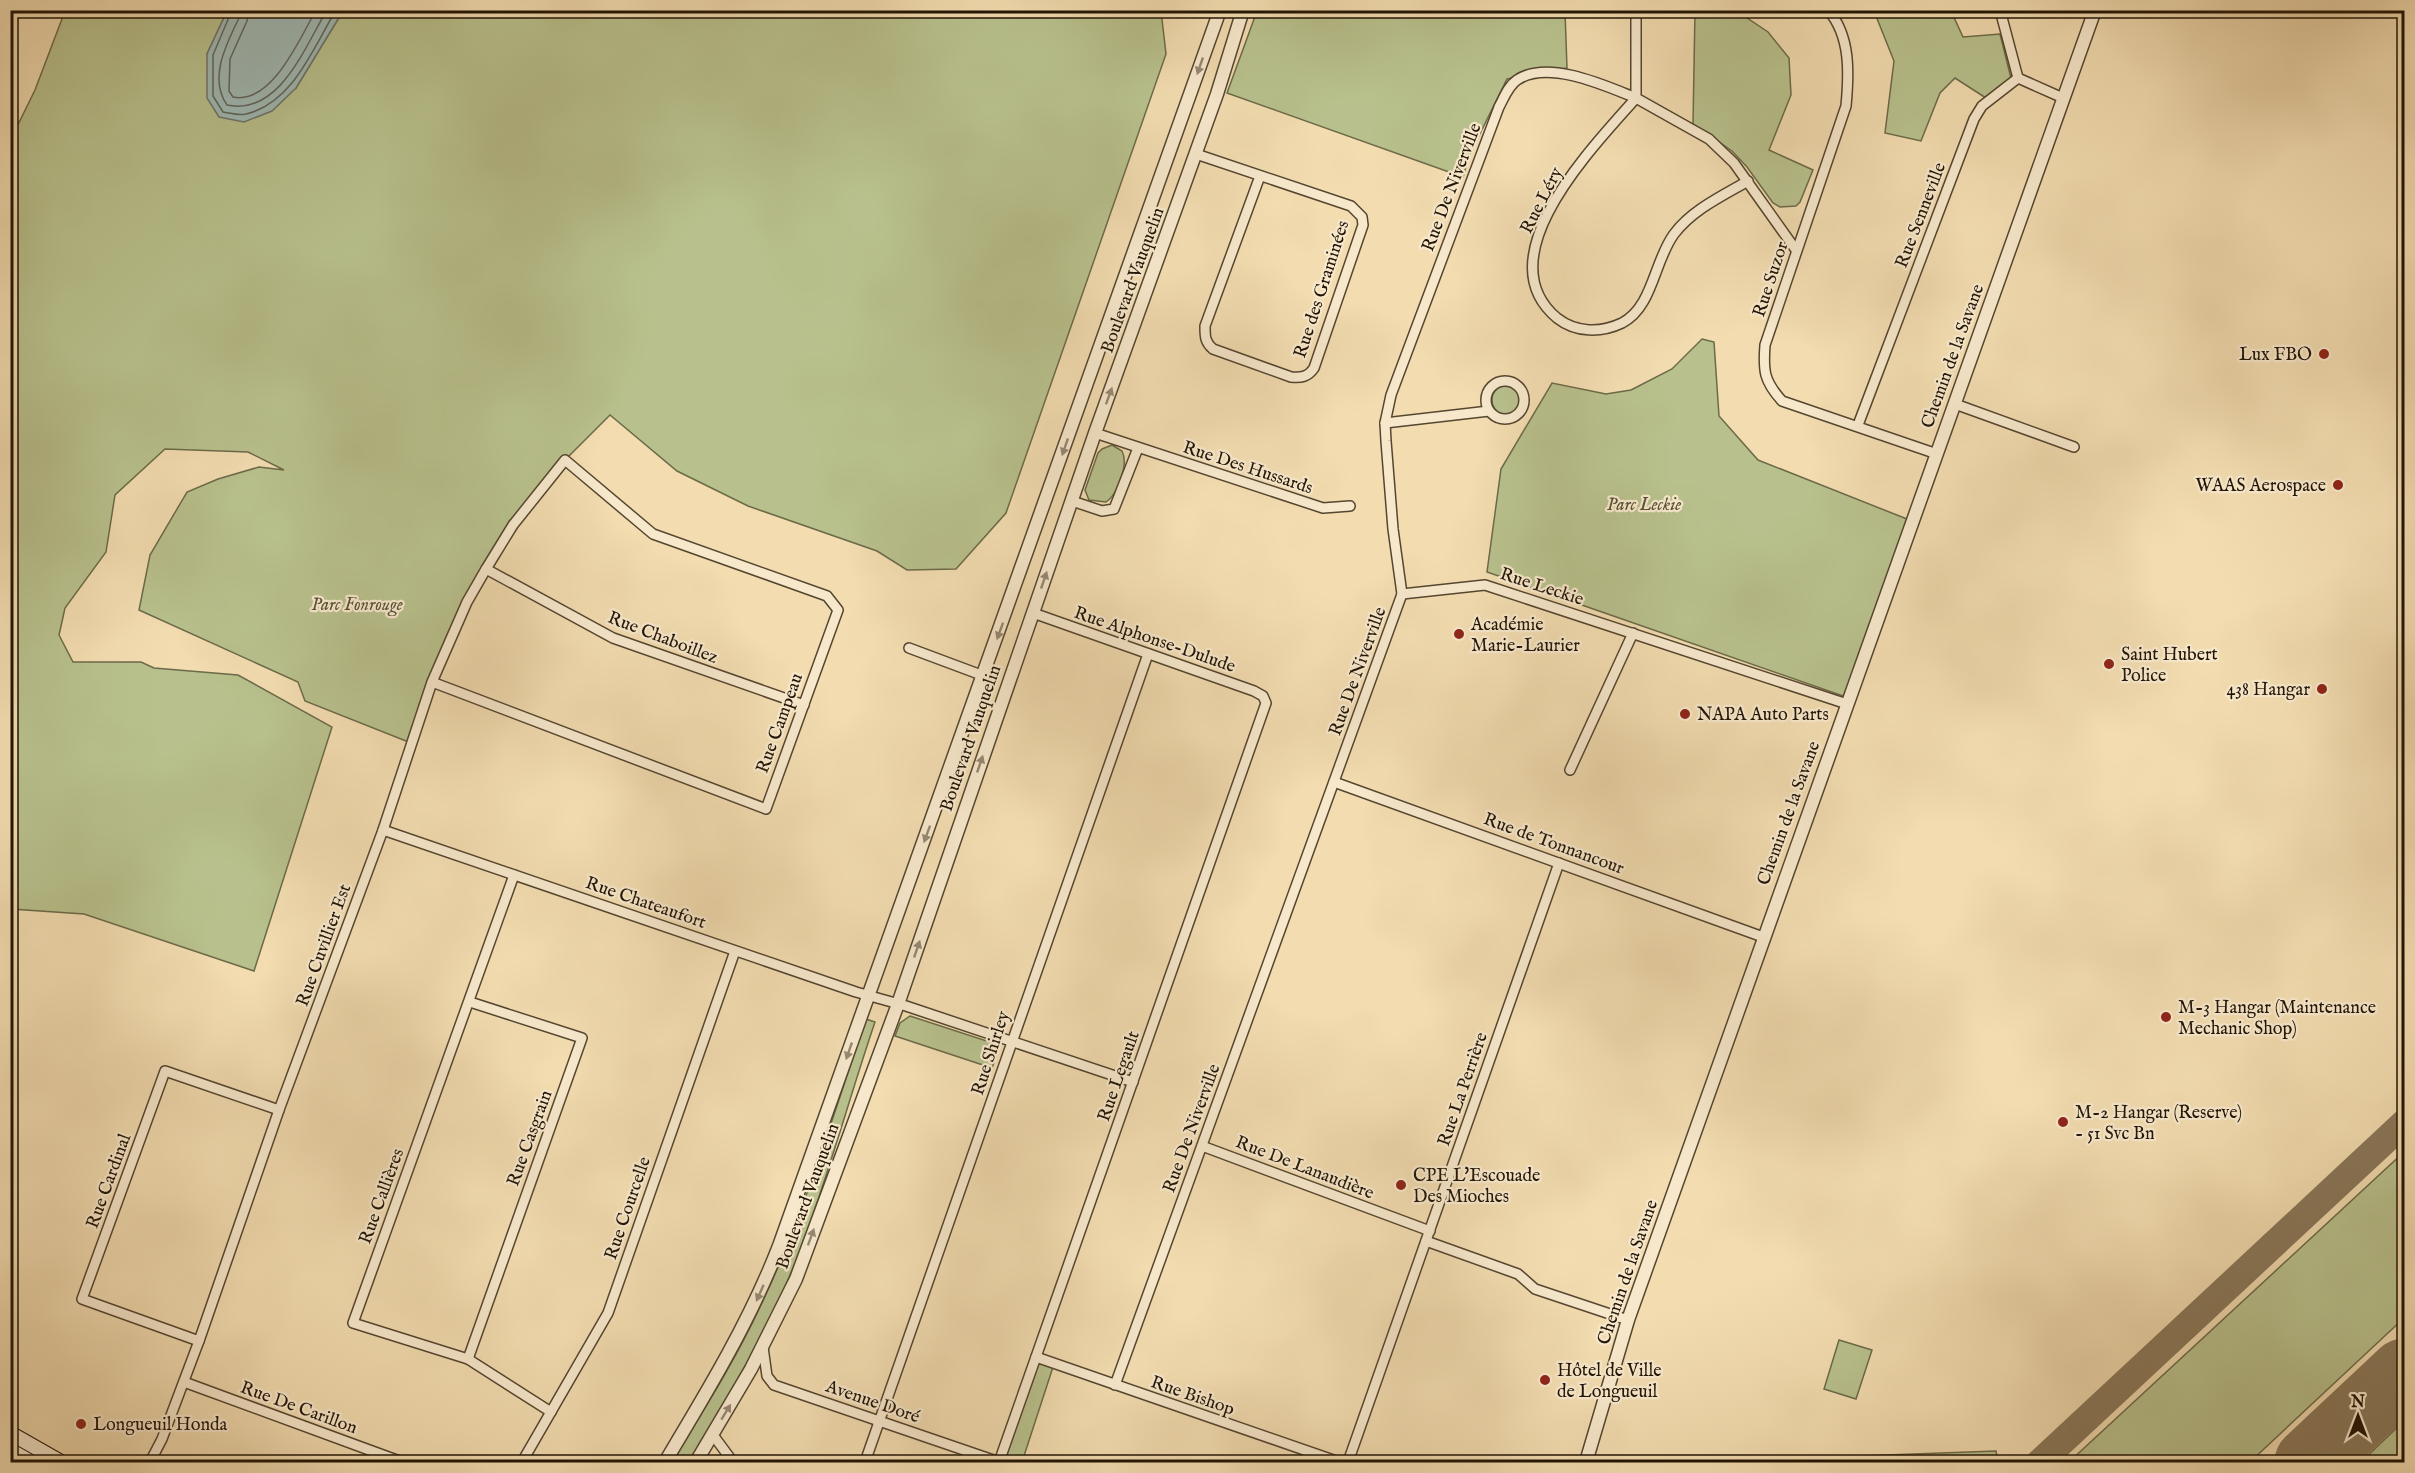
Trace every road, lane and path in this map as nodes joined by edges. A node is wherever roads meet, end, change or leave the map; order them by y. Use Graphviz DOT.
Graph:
graph roads {
  1 [pos="1220,10"];
  2 [pos="1243,10"];
  3 [pos="1636,10"];
  4 [pos="1828,10"];
  5 [pos="2000,10"];
  6 [pos="2094,10"];
  7 [pos="2018,78"];
  8 [pos="2063,98"];
  9 [pos="1636,99"];
  10 [pos="1196,154"];
  11 [pos="1260,176"];
  12 [pos="1748,181"];
  13 [pos="1796,250"];
  14 [pos="1955,404"];
  15 [pos="1490,411"];
  16 [pos="1385,423"];
  17 [pos="1858,425"];
  18 [pos="1095,433"];
  19 [pos="2074,447"];
  20 [pos="1138,448"];
  21 [pos="1937,454"];
  22 [pos="565,460"];
  23 [pos="1072,501"];
  24 [pos="1350,506"];
  25 [pos="486,569"];
  26 [pos="1402,594"];
  27 [pos="1032,613"];
  28 [pos="1633,633"];
  29 [pos="909,648"];
  30 [pos="1148,654"];
  31 [pos="984,676"];
  32 [pos="432,682"];
  33 [pos="1265,699"];
  34 [pos="1847,704"];
  35 [pos="804,705"];
  36 [pos="1570,770"];
  37 [pos="1334,782"];
  38 [pos="383,830"];
  39 [pos="1559,863"];
  40 [pos="514,875"];
  41 [pos="1763,937"];
  42 [pos="735,951"];
  43 [pos="867,995"];
  44 [pos="470,1002"];
  45 [pos="898,1004"];
  46 [pos="1011,1041"];
  47 [pos="1133,1082"];
  48 [pos="279,1110"];
  49 [pos="1202,1146"];
  50 [pos="1430,1231"];
  51 [pos="1426,1241"];
  52 [pos="1628,1320"];
  53 [pos="199,1341"];
  54 [pos="763,1347"];
  55 [pos="1036,1357"];
  56 [pos="468,1359"];
  57 [pos="184,1382"];
  58 [pos="1115,1385"];
  59 [pos="551,1412"];
  60 [pos="879,1420"];
  61 [pos="10,1433"];
  62 [pos="713,1435"];
  63 [pos="10,1450"];
  64 [pos="31,1462"];
  65 [pos="61,1462"];
  66 [pos="150,1462"];
  67 [pos="402,1462"];
  68 [pos="522,1462"];
  69 [pos="665,1462"];
  70 [pos="696,1462"];
  71 [pos="733,1462"];
  72 [pos="865,1462"];
  73 [pos="999,1462"];
  74 [pos="1339,1462"];
  75 [pos="1348,1462"];
  76 [pos="1586,1462"];
  1 -- 31 [label="street, Boulevard Vauquelin, one-way"];
  2 -- 10 [label="street, Boulevard Vauquelin"];
  3 -- 9 [label="street"];
  4 -- 13 [label="street, Rue Suzor"];
  5 -- 7 [label="street"];
  6 -- 8 [label="street, Chemin de la Savane"];
  7 -- 8 [label="street"];
  7 -- 17 [label="street, Rue Senneville"];
  8 -- 14 [label="street, Chemin de la Savane"];
  9 -- 12 [label="street, Rue De Niverville"];
  9 -- 12 [label="street, Rue Léry"];
  9 -- 16 [label="street, Rue De Niverville"];
  10 -- 11 [label="street, Rue des Graminées"];
  18 -- 10 [label="street, Boulevard Vauquelin, one-way"];
  11 -- 11 [label="street, Rue des Graminées"];
  12 -- 13 [label="street, Rue De Niverville"];
  13 -- 17 [label="street, Rue Suzor"];
  14 -- 19 [label="street"];
  14 -- 21 [label="street, Chemin de la Savane"];
  15 -- 15 [label="street"];
  15 -- 16 [label="street"];
  16 -- 26 [label="street, Rue De Niverville"];
  17 -- 21 [label="street, Rue Suzor"];
  18 -- 20 [label="street, Rue Des Hussards"];
  18 -- 23 [label="street, Boulevard Vauquelin"];
  20 -- 23 [label="street"];
  20 -- 24 [label="street, Rue Des Hussards"];
  21 -- 34 [label="street, Chemin de la Savane"];
  22 -- 25 [label="street, Rue Cuvillier Est"];
  22 -- 35 [label="street, Rue Campeau"];
  27 -- 23 [label="street, Boulevard Vauquelin, one-way"];
  25 -- 32 [label="street, Rue Cuvillier Est"];
  25 -- 35 [label="street, Rue Chaboillez"];
  26 -- 28 [label="street, Rue Leckie"];
  26 -- 37 [label="street, Rue De Niverville"];
  27 -- 30 [label="street, Rue Alphonse-Dulude"];
  45 -- 27 [label="street, Boulevard Vauquelin, one-way"];
  28 -- 34 [label="street, Rue Leckie"];
  28 -- 36 [label="street"];
  29 -- 31 [label="street, Boulevard Vauquelin"];
  30 -- 33 [label="street, Rue Alphonse-Dulude"];
  30 -- 46 [label="street, Rue Shirley"];
  31 -- 43 [label="street, Boulevard Vauquelin, one-way"];
  32 -- 35 [label="street, Rue Campeau"];
  32 -- 38 [label="street, Rue Cuvillier Est"];
  33 -- 47 [label="street, Rue Legault"];
  34 -- 41 [label="street, Chemin de la Savane"];
  37 -- 39 [label="street, Rue de Tonnancour"];
  37 -- 49 [label="street, Rue De Niverville"];
  38 -- 40 [label="street, Rue Chateaufort"];
  38 -- 48 [label="street, Rue Cuvillier Est"];
  39 -- 41 [label="street, Rue de Tonnancour"];
  39 -- 50 [label="street, Rue La Perrière"];
  40 -- 42 [label="street, Rue Chateaufort"];
  40 -- 44 [label="street, Rue Callières"];
  41 -- 52 [label="street, Chemin de la Savane"];
  42 -- 43 [label="street, Rue Chateaufort"];
  42 -- 59 [label="street, Rue Courcelle"];
  43 -- 45 [label="street, Rue Chateaufort"];
  43 -- 69 [label="street, Boulevard Vauquelin, one-way"];
  44 -- 56 [label="street, Rue Casgrain"];
  44 -- 56 [label="street, Rue Callières"];
  45 -- 46 [label="street, Rue Chateaufort"];
  54 -- 45 [label="street, Boulevard Vauquelin, one-way"];
  46 -- 47 [label="street, Rue Chateaufort"];
  46 -- 60 [label="street, Rue Shirley"];
  47 -- 55 [label="street, Rue Legault"];
  48 -- 53 [label="street, Rue Cuvillier Est"];
  48 -- 53 [label="street, Rue Cardinal"];
  49 -- 50 [label="street, Rue De Lanaudière"];
  49 -- 58 [label="street, Rue De Niverville"];
  50 -- 51 [label="street, Rue La Perrière"];
  51 -- 52 [label="street"];
  51 -- 75 [label="street, Rue La Perrière"];
  52 -- 76 [label="street, Chemin de la Savane"];
  53 -- 57 [label="street, Rue Cuvillier Est"];
  54 -- 60 [label="street, Avenue Doré"];
  62 -- 54 [label="street, Boulevard Vauquelin, one-way"];
  55 -- 58 [label="street, Rue Bishop"];
  55 -- 73 [label="street, Rue Legault"];
  56 -- 59 [label="street, Rue Callières"];
  57 -- 66 [label="street, Rue Cuvillier Est"];
  57 -- 67 [label="street, Rue De Carillon"];
  58 -- 74 [label="street, Rue Bishop"];
  59 -- 68 [label="street, Rue Courcelle"];
  60 -- 72 [label="street, Rue Shirley"];
  60 -- 73 [label="street, Avenue Doré"];
  61 -- 65 [label="main road"];
  62 -- 70 [label="street, Boulevard Vauquelin"];
  62 -- 71 [label="street"];
  63 -- 64 [label="main road"];
}
